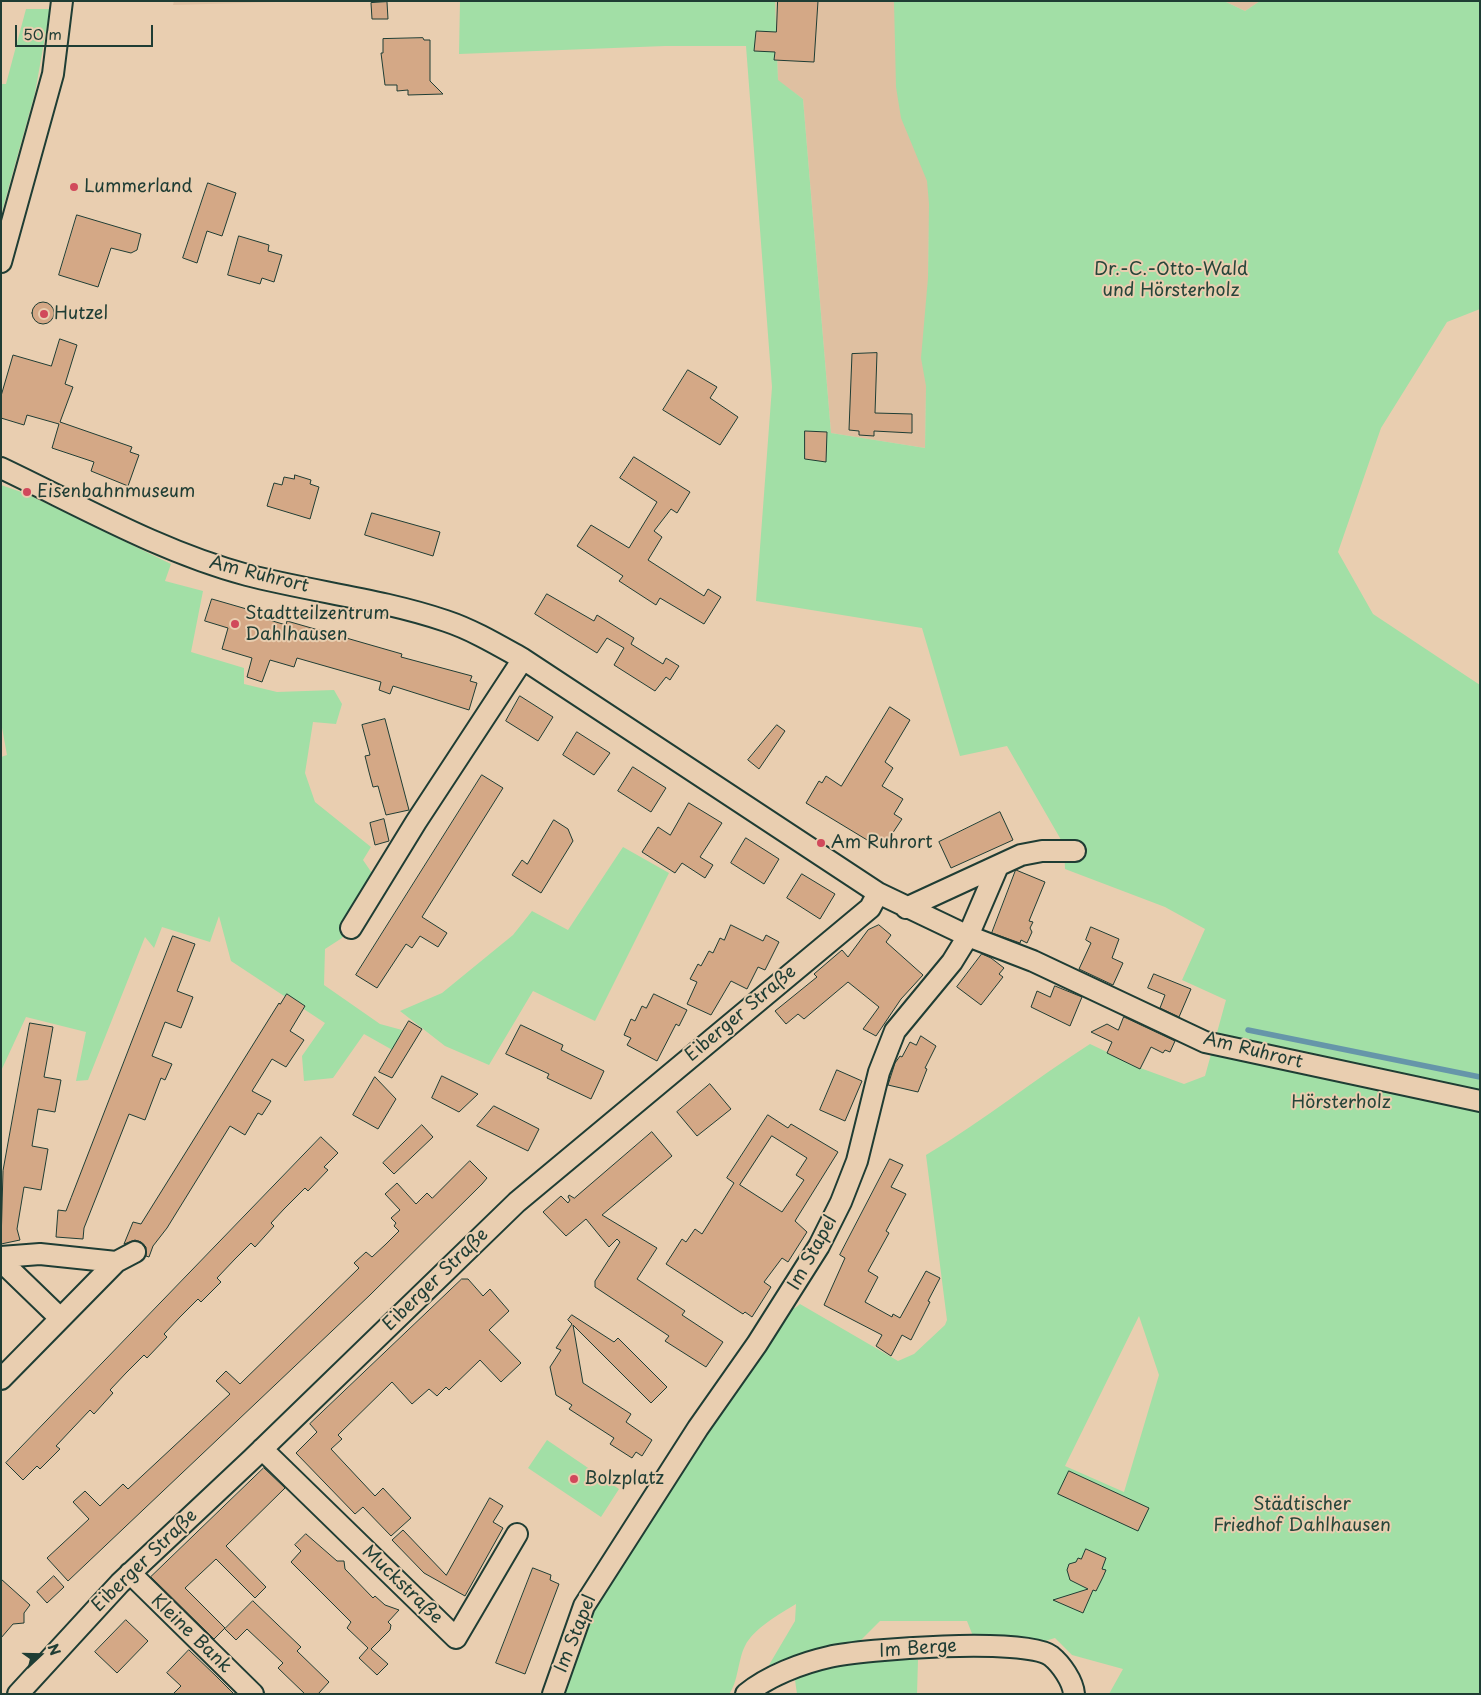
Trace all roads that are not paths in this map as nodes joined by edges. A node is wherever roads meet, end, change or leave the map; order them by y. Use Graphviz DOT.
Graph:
graph roads {
  1 [pos="62,1"];
  2 [pos="1,262"];
  3 [pos="1,468"];
  4 [pos="523,659"];
  5 [pos="1074,851"];
  6 [pos="998,866"];
  7 [pos="878,892"];
  8 [pos="906,908"];
  9 [pos="351,928"];
  10 [pos="968,936"];
  11 [pos="1480,1101"];
  12 [pos="135,1252"];
  13 [pos="4,1254"];
  14 [pos="116,1262"];
  15 [pos="60,1318"];
  16 [pos="1,1379"];
  17 [pos="262,1449"];
  18 [pos="517,1534"];
  19 [pos="130,1573"];
  20 [pos="18,1694"];
  21 [pos="253,1694"];
  22 [pos="553,1694"];
  23 [pos="746,1694"];
  24 [pos="1074,1694"];
  1 -- 2 [label="street"];
  3 -- 4 [label="street, Am Ruhrort"];
  4 -- 7 [label="street, Am Ruhrort"];
  4 -- 9 [label="street"];
  5 -- 6 [label="street"];
  6 -- 8 [label="street"];
  6 -- 10 [label="street, Im Stapel"];
  7 -- 8 [label="street, Am Ruhrort"];
  7 -- 17 [label="street, Eiberger Straße"];
  8 -- 10 [label="street, Am Ruhrort"];
  10 -- 11 [label="street, Am Ruhrort"];
  10 -- 22 [label="street, Im Stapel"];
  12 -- 14 [label="street"];
  13 -- 14 [label="street"];
  13 -- 15 [label="street"];
  14 -- 15 [label="street"];
  15 -- 16 [label="street"];
  17 -- 18 [label="street, Muckstraße"];
  17 -- 19 [label="street, Eiberger Straße"];
  19 -- 20 [label="street, Eiberger Straße"];
  19 -- 21 [label="street, Kleine Bank"];
  23 -- 24 [label="street, Im Berge"];
}
